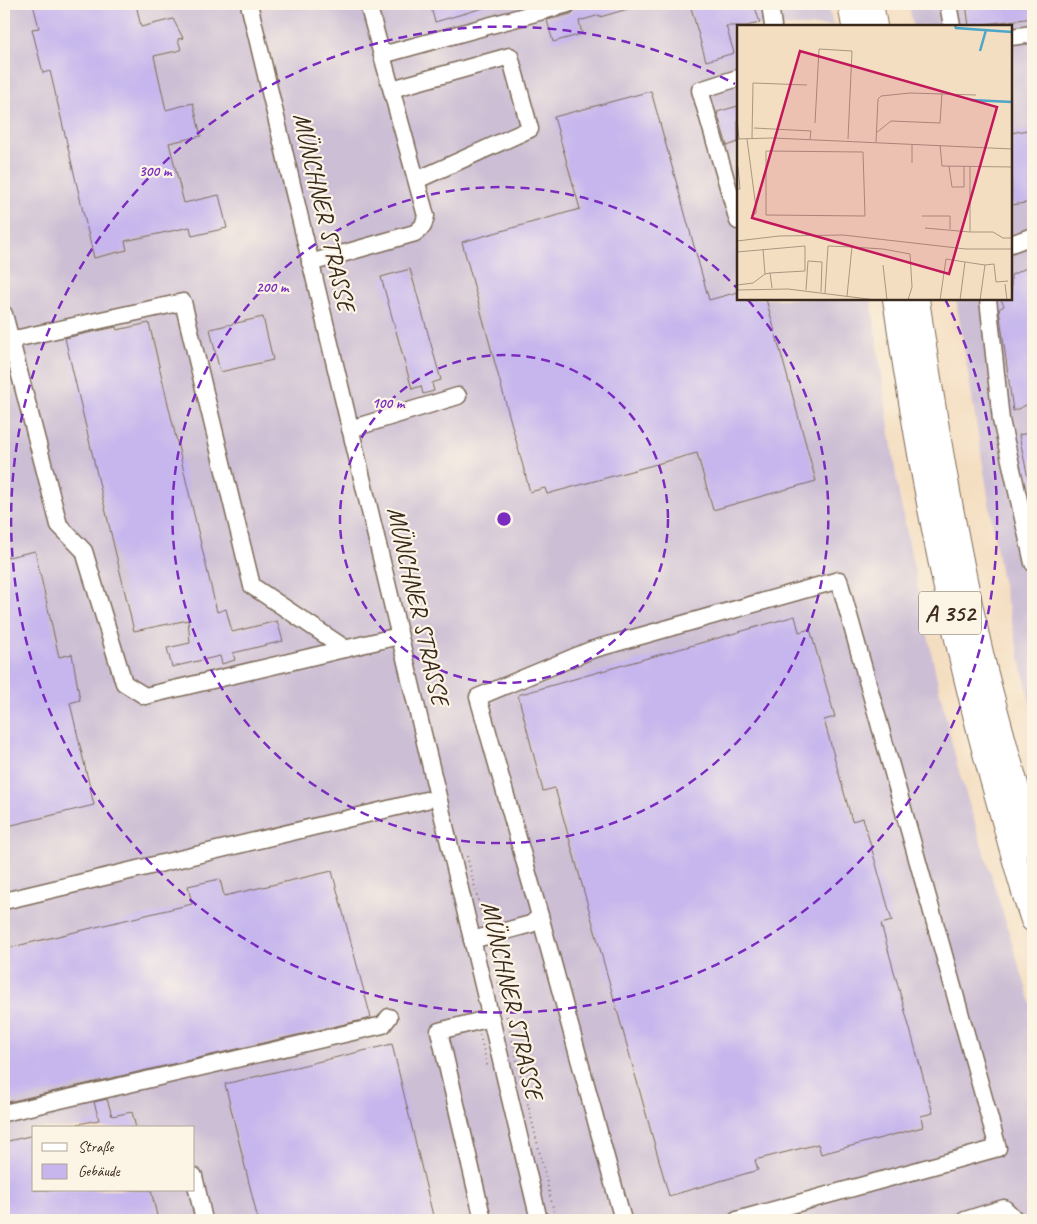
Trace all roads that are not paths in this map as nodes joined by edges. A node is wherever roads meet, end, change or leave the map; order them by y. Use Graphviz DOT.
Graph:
graph roads {
  1 [pos="249,4"];
  2 [pos="368,4"];
  3 [pos="568,4"];
  4 [pos="770,4"];
  5 [pos="850,4"];
  6 [pos="871,4"];
  7 [pos="948,4"];
  8 [pos="773,25"];
  9 [pos="854,25"];
  10 [pos="875,25"];
  11 [pos="952,25"];
  12 [pos="1033,34"];
  13 [pos="1012,37"];
  14 [pos="382,55"];
  15 [pos="737,78"];
  16 [pos="392,89"];
  17 [pos="417,180"];
  18 [pos="737,218"];
  19 [pos="1033,236"];
  20 [pos="1012,244"];
  21 [pos="310,263"];
  22 [pos="896,300"];
  23 [pos="917,300"];
  24 [pos="988,300"];
  25 [pos="4,314"];
  26 [pos="10,340"];
  27 [pos="458,396"];
  28 [pos="350,429"];
  29 [pos="1033,563"];
  30 [pos="399,636"];
  31 [pos="346,649"];
  32 [pos="426,800"];
  33 [pos="1033,846"];
  34 [pos="4,901"];
  35 [pos="540,916"];
  36 [pos="1033,920"];
  37 [pos="470,934"];
  38 [pos="390,1017"];
  39 [pos="491,1018"];
  40 [pos="4,1114"];
  41 [pos="195,1180"];
  42 [pos="204,1220"];
  43 [pos="483,1220"];
  44 [pos="539,1220"];
  45 [pos="622,1220"];
  46 [pos="737,1220"];
  47 [pos="965,1220"];
  48 [pos="1016,1220"];
  1 -- 21 [label="street, MÜNCHNER STRASSE"];
  2 -- 14 [label="street"];
  3 -- 14 [label="street"];
  4 -- 8 [label="street"];
  5 -- 9 [label="highway"];
  6 -- 10 [label="highway"];
  7 -- 11 [label="street"];
  12 -- 13 [label="street"];
  14 -- 16 [label="street"];
  15 -- 18 [label="street"];
  16 -- 17 [label="street"];
  16 -- 17 [label="street"];
  17 -- 21 [label="street"];
  19 -- 20 [label="street"];
  21 -- 28 [label="street, MÜNCHNER STRASSE"];
  22 -- 36 [label="highway, A 352"];
  23 -- 33 [label="highway, A 352"];
  24 -- 29 [label="street"];
  25 -- 26 [label="street"];
  26 -- 31 [label="street"];
  26 -- 31 [label="street"];
  27 -- 28 [label="street"];
  28 -- 30 [label="street, MÜNCHNER STRASSE"];
  30 -- 31 [label="street"];
  30 -- 37 [label="street, MÜNCHNER STRASSE"];
  32 -- 34 [label="street"];
  35 -- 37 [label="street"];
  35 -- 45 [label="street"];
  35 -- 46 [label="street"];
  37 -- 39 [label="street, MÜNCHNER STRASSE"];
  38 -- 40 [label="street"];
  39 -- 43 [label="street"];
  39 -- 44 [label="street, MÜNCHNER STRASSE"];
  41 -- 42 [label="street"];
  47 -- 48 [label="street"];
}
